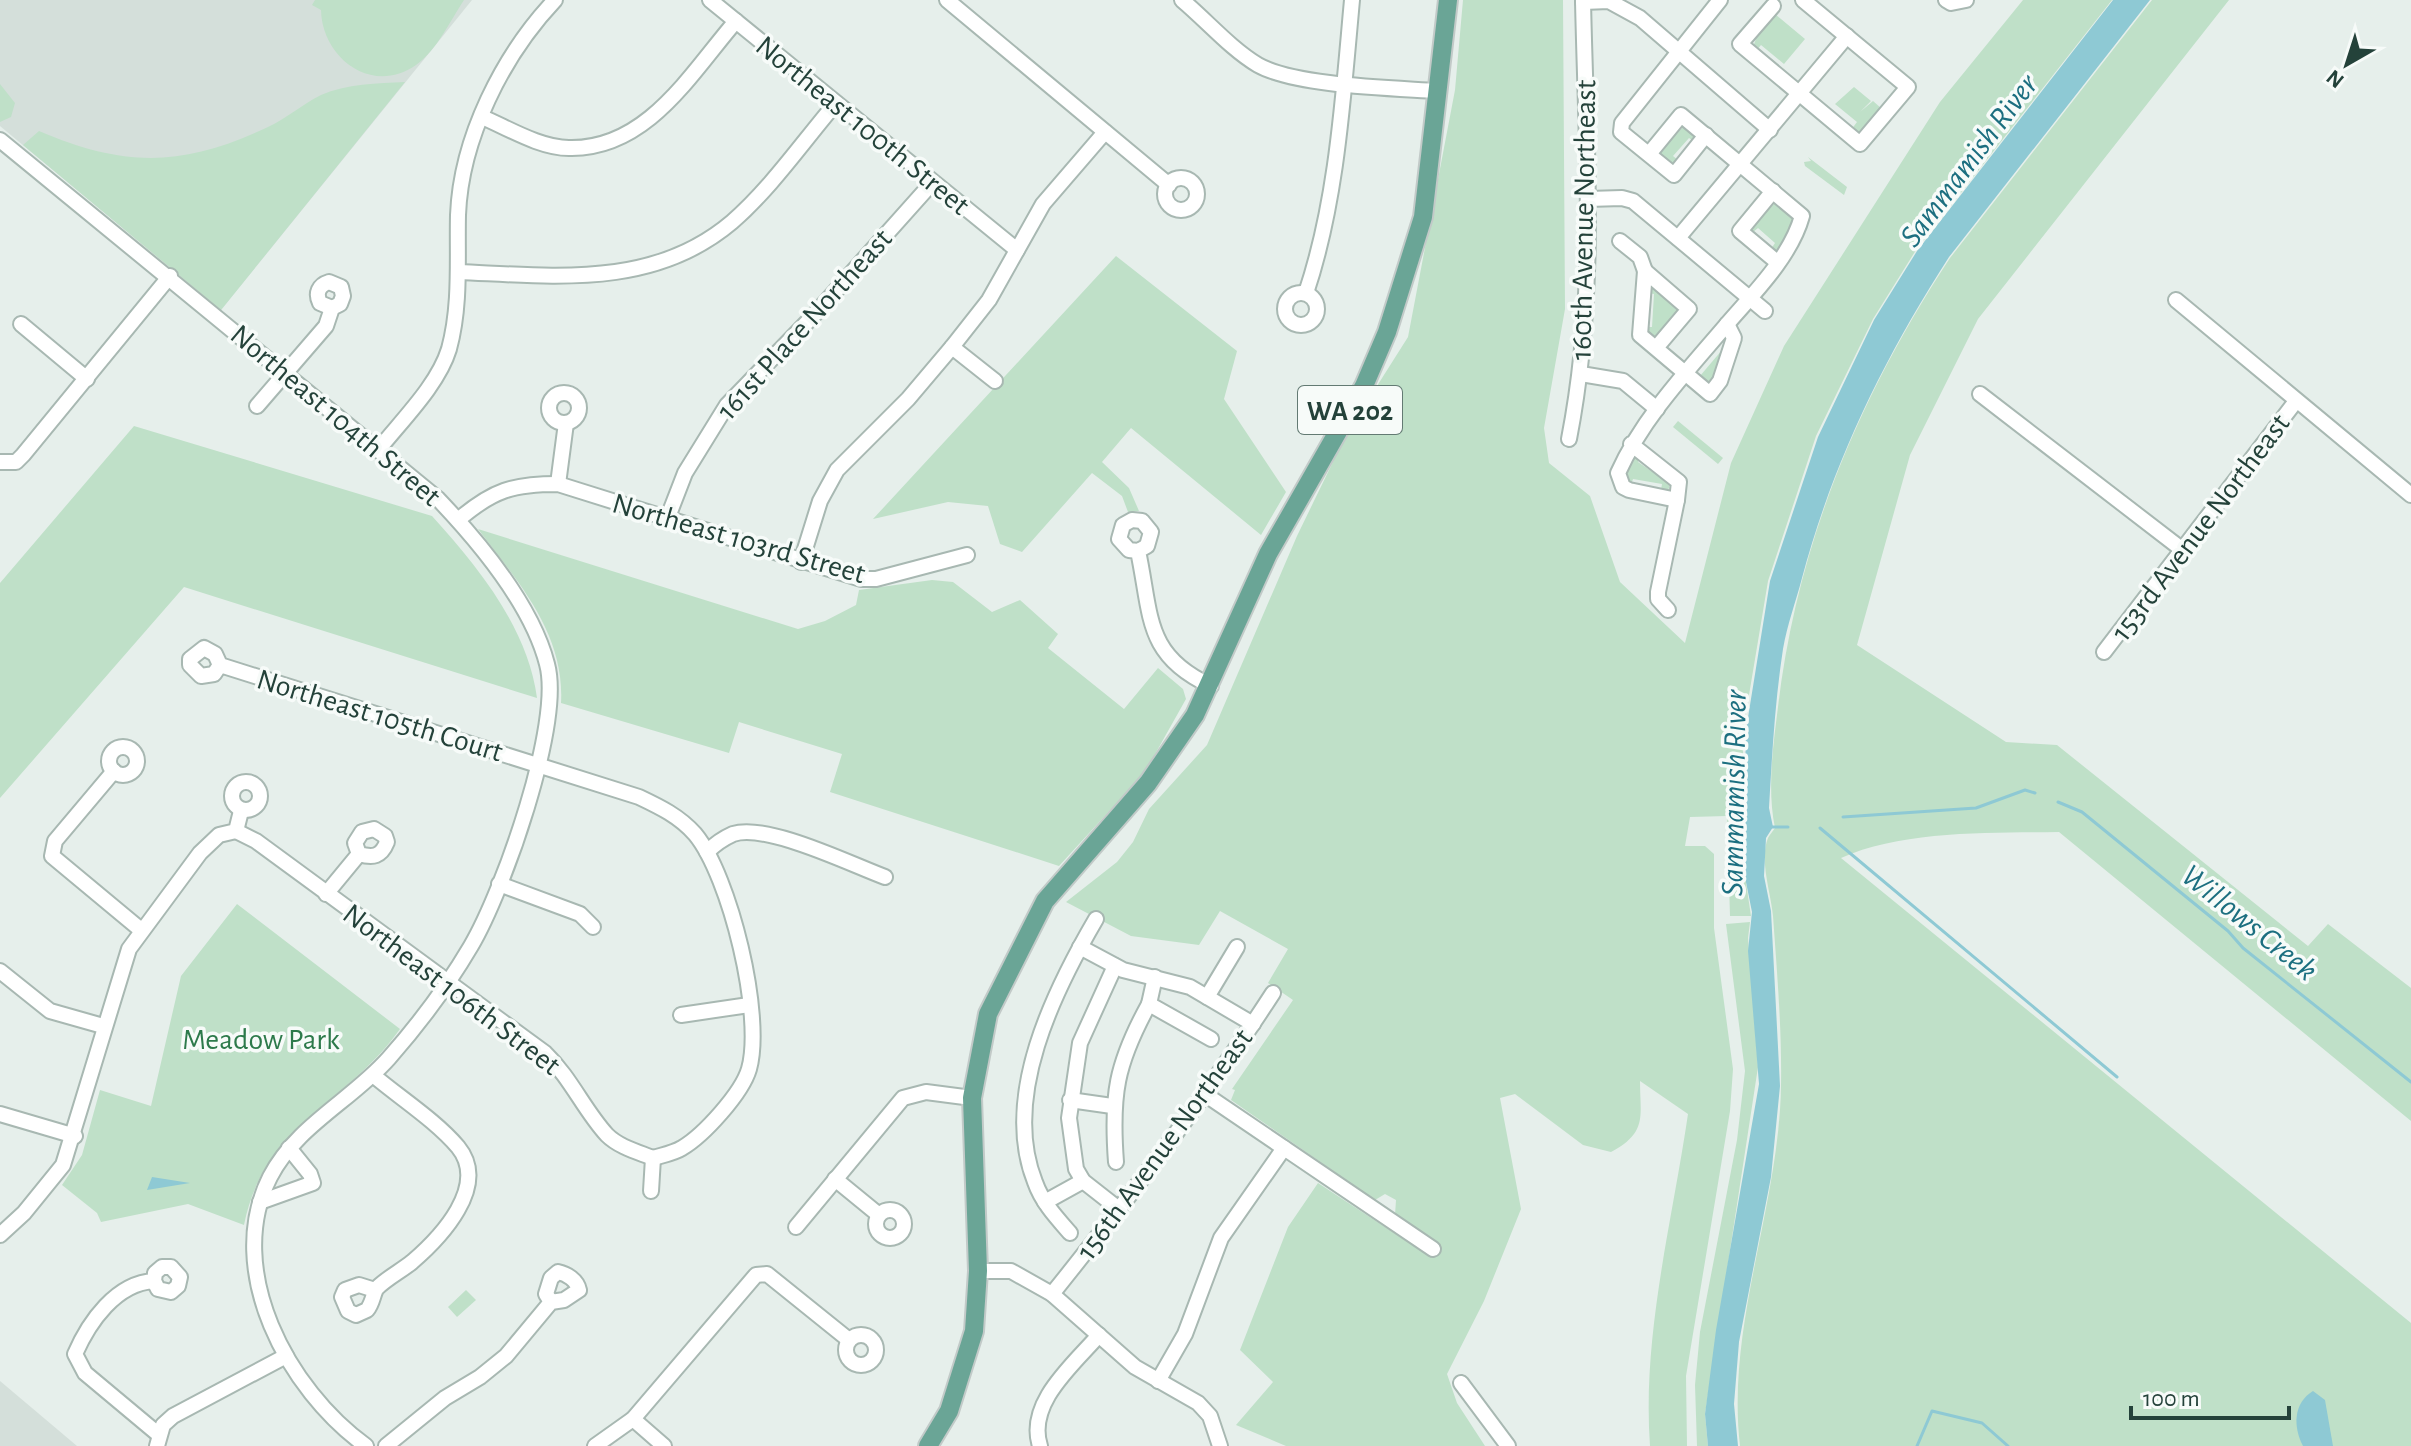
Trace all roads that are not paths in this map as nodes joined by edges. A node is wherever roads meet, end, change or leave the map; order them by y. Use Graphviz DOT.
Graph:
graph roads {
  1 [pos="555,0"];
  2 [pos="710,0"];
  3 [pos="947,0"];
  4 [pos="1182,0"];
  5 [pos="1352,0"];
  6 [pos="1448,0"];
  7 [pos="1720,0"];
  8 [pos="1803,0"];
  9 [pos="1946,0"];
  10 [pos="1966,0"];
  11 [pos="1583,1"];
  12 [pos="1773,2"];
  13 [pos="963,5"];
  14 [pos="736,21"];
  15 [pos="1847,36"];
  16 [pos="1677,52"];
  17 [pos="1344,84"];
  18 [pos="1437,91"];
  19 [pos="1799,94"];
  20 [pos="836,103"];
  21 [pos="482,117"];
  22 [pos="1770,130"];
  23 [pos="1105,132"];
  24 [pos="1706,135"];
  25 [pos="0,140"];
  26 [pos="1649,154"];
  27 [pos="1741,165"];
  28 [pos="932,183"];
  29 [pos="1169,185"];
  30 [pos="1773,191"];
  31 [pos="1588,199"];
  32 [pos="1678,238"];
  33 [pos="1620,241"];
  34 [pos="1017,250"];
  35 [pos="1777,262"];
  36 [pos="1645,271"];
  37 [pos="459,272"];
  38 [pos="170,276"];
  39 [pos="1306,293"];
  40 [pos="1750,299"];
  41 [pos="2176,300"];
  42 [pos="332,308"];
  43 [pos="1765,311"];
  44 [pos="21,324"];
  45 [pos="1727,324"];
  46 [pos="952,347"];
  47 [pos="1656,348"];
  48 [pos="286,372"];
  49 [pos="1581,374"];
  50 [pos="1686,374"];
  51 [pos="87,379"];
  52 [pos="995,381"];
  53 [pos="1980,394"];
  54 [pos="2296,401"];
  55 [pos="257,406"];
  56 [pos="1657,409"];
  57 [pos="566,423"];
  58 [pos="1569,439"];
  59 [pos="1631,444"];
  60 [pos="379,449"];
  61 [pos="3,463"];
  62 [pos="558,484"];
  63 [pos="2411,495"];
  64 [pos="1677,500"];
  65 [pos="668,517"];
  66 [pos="458,520"];
  67 [pos="1138,551"];
  68 [pos="2184,551"];
  69 [pos="967,555"];
  70 [pos="801,562"];
  71 [pos="1668,610"];
  72 [pos="2104,652"];
  73 [pos="220,665"];
  74 [pos="1211,686"];
  75 [pos="539,764"];
  76 [pos="114,771"];
  77 [pos="241,811"];
  78 [pos="236,831"];
  79 [pos="707,852"];
  80 [pos="359,854"];
  81 [pos="885,877"];
  82 [pos="499,884"];
  83 [pos="326,894"];
  84 [pos="1096,919"];
  85 [pos="593,927"];
  86 [pos="141,930"];
  87 [pos="1080,947"];
  88 [pos="1237,947"];
  89 [pos="1115,966"];
  90 [pos="0,971"];
  91 [pos="1155,977"];
  92 [pos="446,984"];
  93 [pos="1273,993"];
  94 [pos="1207,997"];
  95 [pos="1149,1004"];
  96 [pos="749,1005"];
  97 [pos="681,1015"];
  98 [pos="1253,1024"];
  99 [pos="103,1026"];
  100 [pos="1211,1039"];
  101 [pos="373,1075"];
  102 [pos="1206,1095"];
  103 [pos="972,1098"];
  104 [pos="1070,1100"];
  105 [pos="1112,1106"];
  106 [pos="0,1114"];
  107 [pos="75,1136"];
  108 [pos="289,1148"];
  109 [pos="1284,1148"];
  110 [pos="653,1158"];
  111 [pos="1116,1162"];
  112 [pos="835,1179"];
  113 [pos="1083,1181"];
  114 [pos="651,1191"];
  115 [pos="260,1202"];
  116 [pos="1045,1202"];
  117 [pos="1120,1210"];
  118 [pos="879,1215"];
  119 [pos="796,1227"];
  120 [pos="1070,1233"];
  121 [pos="0,1235"];
  122 [pos="1433,1249"];
  123 [pos="978,1271"];
  124 [pos="154,1281"];
  125 [pos="375,1290"];
  126 [pos="1052,1294"];
  127 [pos="551,1302"];
  128 [pos="1099,1335"];
  129 [pos="849,1340"];
  130 [pos="286,1356"];
  131 [pos="1158,1381"];
  132 [pos="1461,1383"];
  133 [pos="633,1419"];
  134 [pos="1218,1438"];
  135 [pos="158,1440"];
  136 [pos="1038,1442"];
  137 [pos="362,1445"];
  138 [pos="386,1446"];
  139 [pos="595,1446"];
  140 [pos="664,1446"];
  141 [pos="928,1446"];
  142 [pos="1508,1446"];
  1 -- 21 [label="street"];
  2 -- 14 [label="street, Northeast 100th Street"];
  3 -- 13 [label="street"];
  4 -- 17 [label="street"];
  5 -- 17 [label="street"];
  6 -- 18 [label="main road, WA 202"];
  7 -- 16 [label="street"];
  8 -- 15 [label="street"];
  9 -- 10 [label="street"];
  11 -- 16 [label="street"];
  11 -- 31 [label="street, 160th Avenue Northeast"];
  12 -- 19 [label="street"];
  13 -- 23 [label="street"];
  14 -- 20 [label="street, Northeast 100th Street"];
  14 -- 21 [label="street"];
  15 -- 19 [label="street"];
  15 -- 19 [label="street"];
  16 -- 22 [label="street"];
  16 -- 26 [label="street"];
  17 -- 18 [label="street"];
  17 -- 39 [label="street"];
  18 -- 74 [label="main road, WA 202"];
  19 -- 22 [label="street"];
  20 -- 28 [label="street, Northeast 100th Street"];
  20 -- 37 [label="street"];
  21 -- 37 [label="street"];
  22 -- 27 [label="street"];
  23 -- 29 [label="street"];
  23 -- 34 [label="street"];
  24 -- 26 [label="street"];
  24 -- 26 [label="street"];
  24 -- 27 [label="street"];
  25 -- 38 [label="street, Northeast 104th Street"];
  27 -- 30 [label="street"];
  27 -- 32 [label="street"];
  28 -- 34 [label="street, Northeast 100th Street"];
  28 -- 65 [label="street, 161st Place Northeast"];
  30 -- 35 [label="street"];
  30 -- 35 [label="street"];
  31 -- 32 [label="street"];
  31 -- 49 [label="street, 160th Avenue Northeast"];
  32 -- 40 [label="street"];
  33 -- 36 [label="street"];
  34 -- 46 [label="street"];
  35 -- 40 [label="street"];
  36 -- 47 [label="street"];
  36 -- 47 [label="street"];
  37 -- 60 [label="street"];
  38 -- 48 [label="street, Northeast 104th Street"];
  38 -- 51 [label="street"];
  40 -- 43 [label="street"];
  40 -- 45 [label="street"];
  41 -- 54 [label="street"];
  42 -- 48 [label="street"];
  44 -- 51 [label="street"];
  45 -- 50 [label="street"];
  45 -- 50 [label="street"];
  46 -- 52 [label="street"];
  46 -- 70 [label="street"];
  47 -- 50 [label="street"];
  48 -- 55 [label="street"];
  48 -- 60 [label="street, Northeast 104th Street"];
  49 -- 56 [label="street"];
  49 -- 58 [label="street, 160th Avenue Northeast"];
  50 -- 56 [label="street"];
  51 -- 61 [label="street"];
  53 -- 68 [label="street"];
  54 -- 63 [label="street"];
  54 -- 68 [label="street, 153rd Avenue Northeast"];
  56 -- 59 [label="street"];
  57 -- 62 [label="street"];
  59 -- 64 [label="street"];
  59 -- 64 [label="street"];
  60 -- 66 [label="street, Northeast 104th Street"];
  62 -- 65 [label="street, Northeast 103rd Street"];
  62 -- 66 [label="street, Northeast 103rd Street"];
  64 -- 71 [label="street"];
  65 -- 70 [label="street, Northeast 103rd Street"];
  66 -- 75 [label="street, Northeast 104th Street"];
  67 -- 74 [label="street"];
  68 -- 72 [label="street, 153rd Avenue Northeast"];
  69 -- 70 [label="street, Northeast 103rd Street"];
  73 -- 75 [label="street, Northeast 105th Court"];
  74 -- 103 [label="main road, WA 202"];
  75 -- 79 [label="street, Northeast 105th Court"];
  75 -- 82 [label="street"];
  76 -- 86 [label="street"];
  77 -- 78 [label="street"];
  78 -- 83 [label="street, Northeast 106th Street"];
  78 -- 86 [label="street"];
  79 -- 81 [label="street"];
  79 -- 96 [label="street, Northeast 105th Court"];
  80 -- 83 [label="street"];
  82 -- 85 [label="street"];
  82 -- 92 [label="street"];
  83 -- 92 [label="street, Northeast 106th Street"];
  84 -- 87 [label="street"];
  86 -- 99 [label="street"];
  87 -- 89 [label="street"];
  87 -- 116 [label="street"];
  88 -- 94 [label="street"];
  89 -- 91 [label="street"];
  89 -- 104 [label="street"];
  90 -- 99 [label="street"];
  91 -- 94 [label="street"];
  91 -- 95 [label="street"];
  92 -- 101 [label="street"];
  92 -- 110 [label="street, Northeast 106th Street"];
  93 -- 98 [label="street, 156th Avenue Northeast"];
  94 -- 98 [label="street"];
  95 -- 100 [label="street"];
  95 -- 105 [label="street"];
  96 -- 97 [label="street"];
  96 -- 110 [label="street, Northeast 105th Court"];
  98 -- 102 [label="street, 156th Avenue Northeast"];
  99 -- 107 [label="street"];
  101 -- 108 [label="street"];
  101 -- 125 [label="street"];
  102 -- 109 [label="street"];
  102 -- 117 [label="street, 156th Avenue Northeast"];
  103 -- 112 [label="street"];
  103 -- 123 [label="main road, WA 202"];
  104 -- 105 [label="street"];
  104 -- 113 [label="street"];
  105 -- 111 [label="street"];
  106 -- 107 [label="street"];
  107 -- 121 [label="street"];
  108 -- 115 [label="street"];
  108 -- 115 [label="street"];
  109 -- 122 [label="street"];
  109 -- 131 [label="street"];
  110 -- 114 [label="street"];
  112 -- 118 [label="street"];
  112 -- 119 [label="street"];
  113 -- 116 [label="street"];
  113 -- 117 [label="street"];
  115 -- 130 [label="street"];
  116 -- 120 [label="street"];
  117 -- 126 [label="street, 156th Avenue Northeast"];
  123 -- 126 [label="street"];
  123 -- 141 [label="main road, WA 202"];
  124 -- 135 [label="street"];
  126 -- 128 [label="street"];
  127 -- 138 [label="street"];
  128 -- 131 [label="street"];
  128 -- 136 [label="street"];
  129 -- 133 [label="street"];
  130 -- 135 [label="street"];
  130 -- 137 [label="street"];
  131 -- 134 [label="street"];
  132 -- 142 [label="street"];
  133 -- 139 [label="street"];
  133 -- 140 [label="street"];
}
